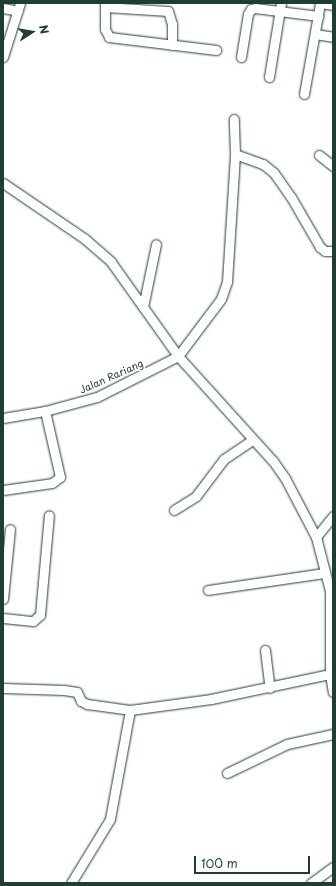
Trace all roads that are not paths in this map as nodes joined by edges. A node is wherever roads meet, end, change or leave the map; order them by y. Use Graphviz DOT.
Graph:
graph roads {
  1 [pos="320,3"];
  2 [pos="105,5"];
  3 [pos="333,5"];
  4 [pos="19,7"];
  5 [pos="281,7"];
  6 [pos="3,8"];
  7 [pos="318,16"];
  8 [pos="315,34"];
  9 [pos="333,37"];
  10 [pos="172,45"];
  11 [pos="216,50"];
  12 [pos="3,57"];
  13 [pos="241,58"];
  14 [pos="269,77"];
  15 [pos="304,94"];
  16 [pos="234,119"];
  17 [pos="235,154"];
  18 [pos="319,155"];
  19 [pos="333,166"];
  20 [pos="3,183"];
  21 [pos="156,244"];
  22 [pos="333,251"];
  23 [pos="143,307"];
  24 [pos="178,356"];
  25 [pos="45,411"];
  26 [pos="3,418"];
  27 [pos="252,440"];
  28 [pos="3,490"];
  29 [pos="174,510"];
  30 [pos="49,515"];
  31 [pos="333,516"];
  32 [pos="10,530"];
  33 [pos="316,537"];
  34 [pos="325,573"];
  35 [pos="208,590"];
  36 [pos="3,599"];
  37 [pos="3,618"];
  38 [pos="265,650"];
  39 [pos="330,674"];
  40 [pos="3,688"];
  41 [pos="270,688"];
  42 [pos="333,692"];
  43 [pos="130,710"];
  44 [pos="333,734"];
  45 [pos="227,773"];
  46 [pos="333,867"];
  47 [pos="71,883"];
  48 [pos="311,883"];
  1 -- 3 [label="street"];
  1 -- 7 [label="street"];
  2 -- 10 [label="street"];
  2 -- 10 [label="street"];
  4 -- 6 [label="street"];
  4 -- 12 [label="street"];
  5 -- 7 [label="street"];
  5 -- 13 [label="street"];
  5 -- 14 [label="street"];
  7 -- 8 [label="street"];
  8 -- 9 [label="street"];
  8 -- 15 [label="street"];
  10 -- 11 [label="street"];
  16 -- 17 [label="street"];
  17 -- 22 [label="street"];
  17 -- 24 [label="street"];
  18 -- 19 [label="street"];
  20 -- 23 [label="street"];
  21 -- 23 [label="street"];
  23 -- 24 [label="street"];
  24 -- 25 [label="street, Jalan Rariang"];
  24 -- 27 [label="street"];
  25 -- 26 [label="street, Jalan Rariang"];
  25 -- 28 [label="street"];
  27 -- 29 [label="street"];
  27 -- 33 [label="street"];
  30 -- 37 [label="street"];
  31 -- 33 [label="street"];
  32 -- 36 [label="street"];
  33 -- 34 [label="street"];
  34 -- 35 [label="street"];
  34 -- 39 [label="street"];
  38 -- 41 [label="street"];
  39 -- 41 [label="street"];
  39 -- 42 [label="street"];
  40 -- 43 [label="street"];
  41 -- 43 [label="street"];
  43 -- 47 [label="street"];
  44 -- 45 [label="street"];
  46 -- 48 [label="street"];
}
